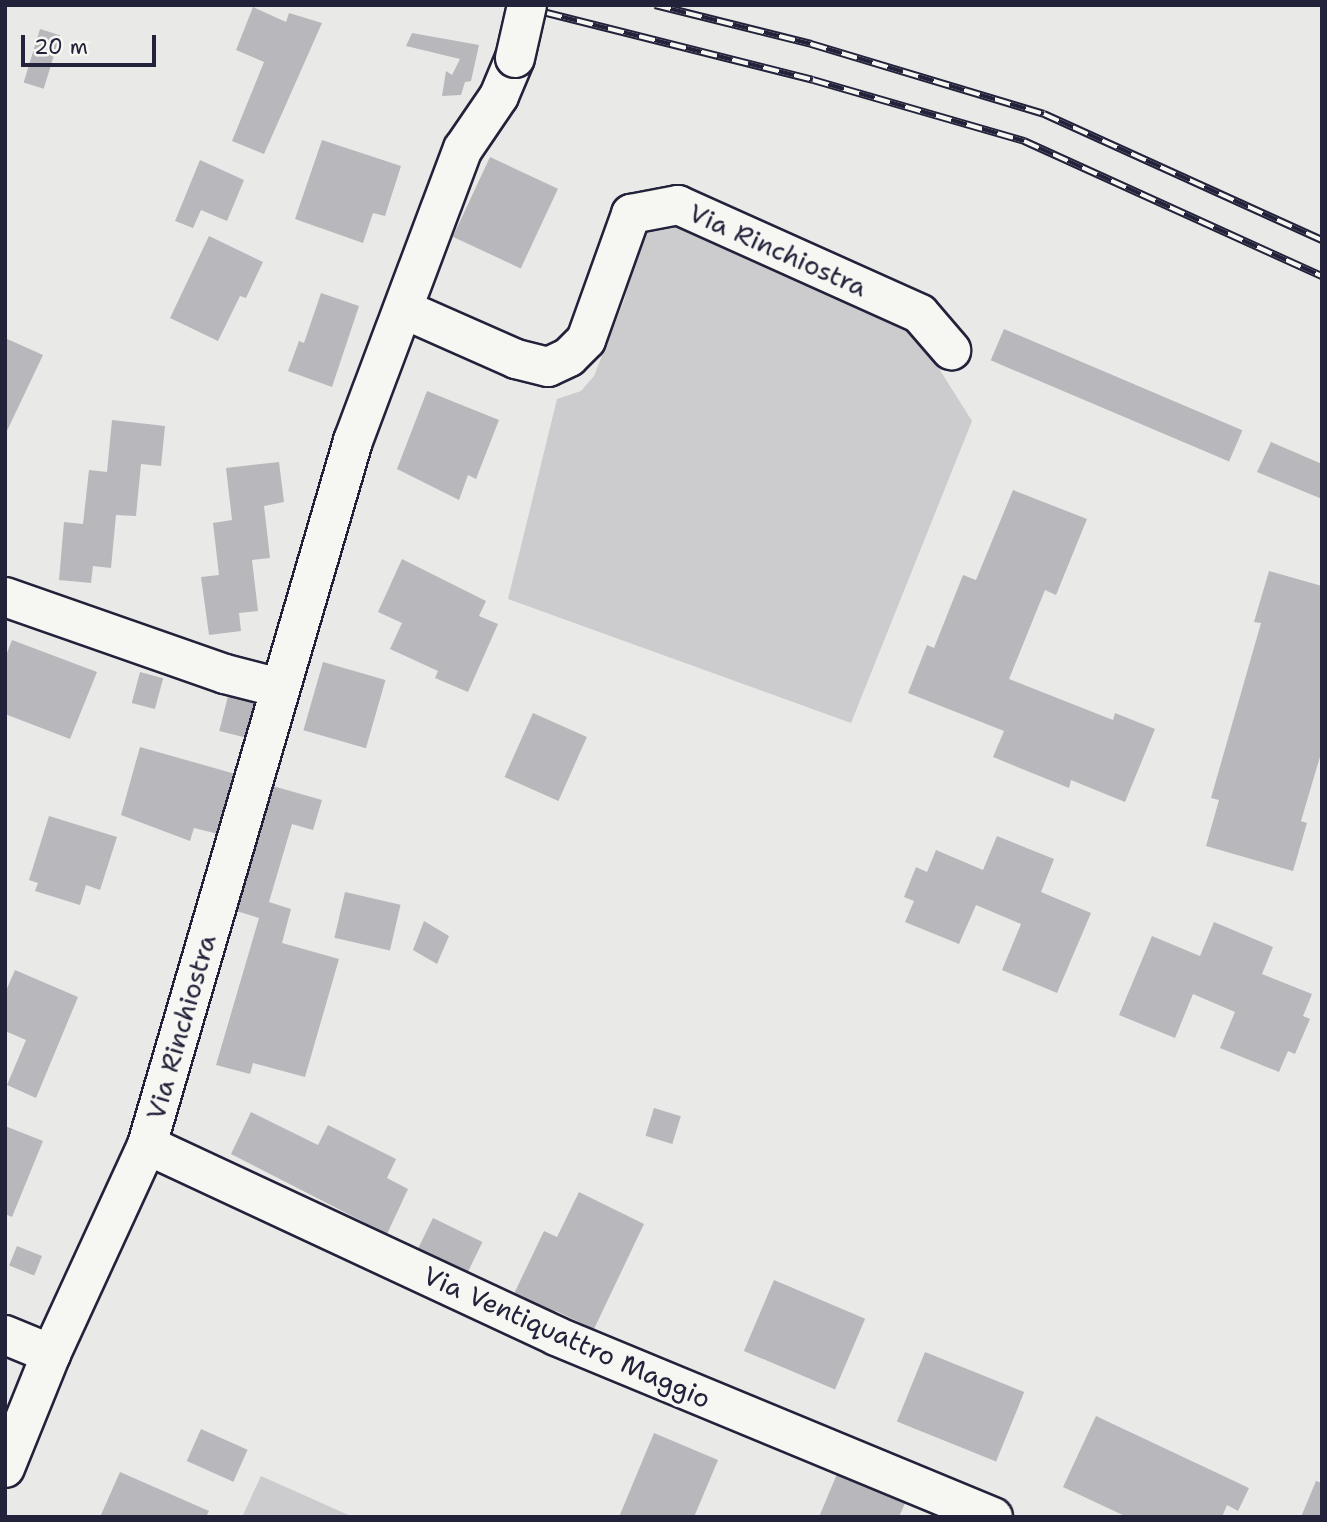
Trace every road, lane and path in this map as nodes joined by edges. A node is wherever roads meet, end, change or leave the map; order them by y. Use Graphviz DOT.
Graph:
graph roads {
  1 [pos="527,5"];
  2 [pos="403,309"];
  3 [pos="951,350"];
  4 [pos="5,597"];
  5 [pos="280,688"];
  6 [pos="146,1145"];
  7 [pos="5,1335"];
  8 [pos="51,1354"];
  9 [pos="5,1468"];
  10 [pos="993,1517"];
  1 -- 2 [label="street, Via Rinchiostra, bridge"];
  2 -- 3 [label="street, Via Rinchiostra"];
  2 -- 5 [label="street, Via Rinchiostra"];
  4 -- 5 [label="street"];
  5 -- 6 [label="street, Via Rinchiostra"];
  6 -- 8 [label="street, Via Rinchiostra"];
  6 -- 10 [label="street, Via Ventiquattro Maggio"];
  7 -- 8 [label="street"];
  8 -- 9 [label="street, Via Rinchiostra"];
}
